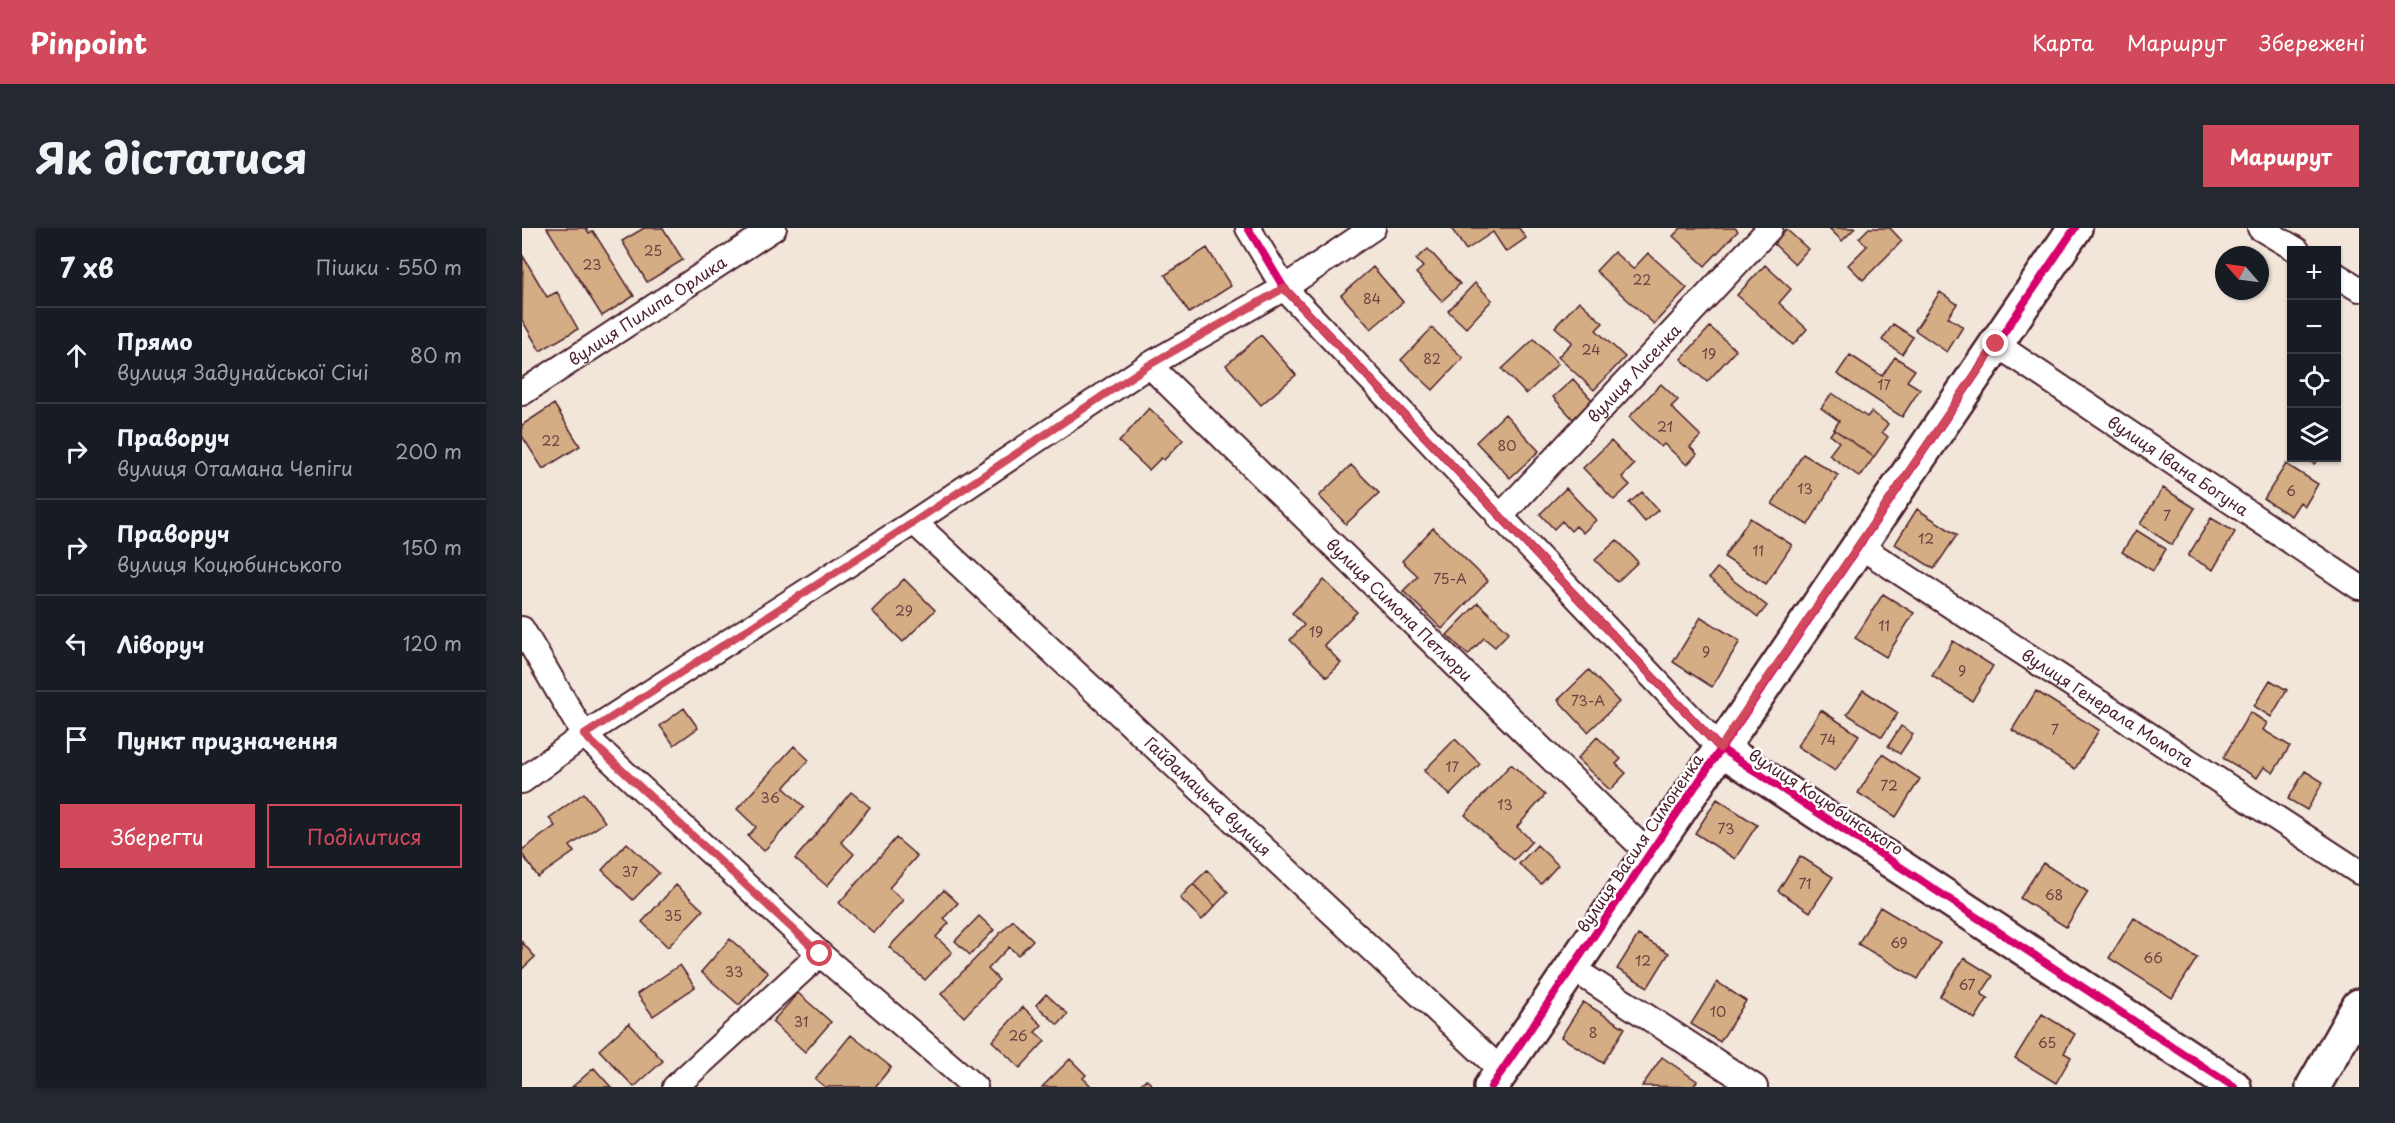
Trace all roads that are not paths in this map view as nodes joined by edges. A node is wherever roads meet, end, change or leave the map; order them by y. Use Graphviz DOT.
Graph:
graph roads {
  1 [pos="774,228"];
  2 [pos="1248,228"];
  3 [pos="1373,228"];
  4 [pos="1770,228"];
  5 [pos="2076,228"];
  6 [pos="2260,228"];
  7 [pos="2290,246"];
  8 [pos="2341,278"];
  9 [pos="1284,288"];
  10 [pos="2359,289"];
  11 [pos="1996,344"];
  12 [pos="1149,365"];
  13 [pos="522,393"];
  14 [pos="1499,518"];
  15 [pos="914,522"];
  16 [pos="1858,545"];
  17 [pos="2359,587"];
  18 [pos="522,629"];
  19 [pos="584,735"];
  20 [pos="1720,748"];
  21 [pos="522,781"];
  22 [pos="1649,854"];
  23 [pos="2359,872"];
  24 [pos="820,954"];
  25 [pos="1572,968"];
  26 [pos="2359,1006"];
  27 [pos="1497,1079"];
  28 [pos="675,1087"];
  29 [pos="975,1087"];
  30 [pos="1755,1087"];
  31 [pos="2234,1087"];
  32 [pos="2313,1087"];
  1 -- 13 [label="street, вулиця Пилипа Орлика"];
  2 -- 9 [label="street, вулиця Коцюбинського"];
  3 -- 9 [label="street"];
  4 -- 14 [label="street, вулиця Лисенка"];
  5 -- 11 [label="street, вулиця Василя Симоненка"];
  6 -- 7 [label="street"];
  8 -- 10 [label="street"];
  9 -- 12 [label="street"];
  9 -- 14 [label="street, вулиця Коцюбинського"];
  11 -- 16 [label="street, вулиця Василя Симоненка"];
  11 -- 17 [label="street, вулиця Івана Богуна"];
  12 -- 15 [label="street"];
  12 -- 22 [label="street, вулиця Симона Петлюри"];
  14 -- 20 [label="street, вулиця Коцюбинського"];
  15 -- 19 [label="street"];
  15 -- 27 [label="street, Гайдамацька вулиця"];
  16 -- 20 [label="street, вулиця Василя Симоненка"];
  16 -- 23 [label="street, вулиця Генерала Момота"];
  18 -- 19 [label="street"];
  19 -- 21 [label="street"];
  19 -- 24 [label="street"];
  20 -- 22 [label="street, вулиця Василя Симоненка"];
  20 -- 31 [label="street, вулиця Коцюбинського"];
  22 -- 25 [label="street, вулиця Василя Симоненка"];
  24 -- 28 [label="street"];
  24 -- 29 [label="street"];
  25 -- 27 [label="street, вулиця Василя Симоненка"];
  25 -- 30 [label="street"];
  26 -- 32 [label="street"];
}
